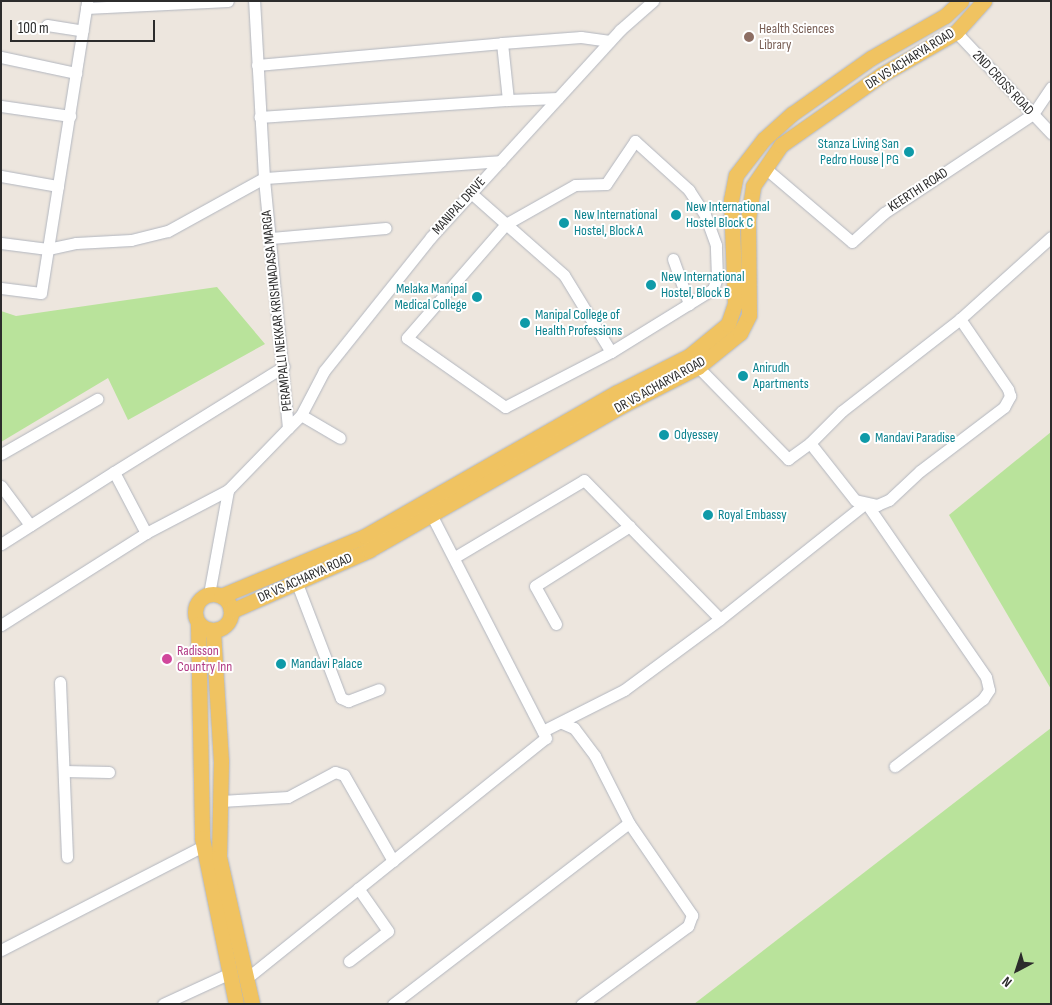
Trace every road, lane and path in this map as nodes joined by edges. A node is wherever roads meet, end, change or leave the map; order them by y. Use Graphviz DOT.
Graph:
graph roads {
  1 [pos="228,1"];
  2 [pos="254,1"];
  3 [pos="653,1"];
  4 [pos="961,1"];
  5 [pos="984,1"];
  6 [pos="86,5"];
  7 [pos="47,25"];
  8 [pos="82,30"];
  9 [pos="956,32"];
  10 [pos="610,41"];
  11 [pos="502,43"];
  12 [pos="1,57"];
  13 [pos="871,58"];
  14 [pos="257,65"];
  15 [pos="76,73"];
  16 [pos="881,75"];
  17 [pos="1051,87"];
  18 [pos="558,98"];
  19 [pos="508,100"];
  20 [pos="1,106"];
  21 [pos="1034,114"];
  22 [pos="70,116"];
  23 [pos="260,117"];
  24 [pos="1051,134"];
  25 [pos="500,161"];
  26 [pos="765,168"];
  27 [pos="1,176"];
  28 [pos="264,178"];
  29 [pos="58,186"];
  30 [pos="471,193"];
  31 [pos="506,224"];
  32 [pos="386,228"];
  33 [pos="1051,237"];
  34 [pos="271,238"];
  35 [pos="1,243"];
  36 [pos="48,249"];
  37 [pos="673,258"];
  38 [pos="1,288"];
  39 [pos="689,304"];
  40 [pos="960,319"];
  41 [pos="611,352"];
  42 [pos="284,366"];
  43 [pos="698,367"];
  44 [pos="97,399"];
  45 [pos="618,400"];
  46 [pos="302,415"];
  47 [pos="288,428"];
  48 [pos="340,438"];
  49 [pos="810,443"];
  50 [pos="1,454"];
  51 [pos="114,472"];
  52 [pos="1,486"];
  53 [pos="228,490"];
  54 [pos="866,503"];
  55 [pos="432,516"];
  56 [pos="30,525"];
  57 [pos="630,526"];
  58 [pos="146,533"];
  59 [pos="1,544"];
  60 [pos="217,551"];
  61 [pos="455,557"];
  62 [pos="214,569"];
  63 [pos="296,582"];
  64 [pos="215,595"];
  65 [pos="231,611"];
  66 [pos="720,619"];
  67 [pos="1,624"];
  68 [pos="198,624"];
  69 [pos="556,624"];
  70 [pos="213,631"];
  71 [pos="60,682"];
  72 [pos="379,689"];
  73 [pos="562,723"];
  74 [pos="543,731"];
  75 [pos="895,766"];
  76 [pos="64,771"];
  77 [pos="109,772"];
  78 [pos="220,801"];
  79 [pos="629,823"];
  80 [pos="203,846"];
  81 [pos="67,857"];
  82 [pos="393,861"];
  83 [pos="358,888"];
  84 [pos="1,950"];
  85 [pos="350,960"];
  86 [pos="230,973"];
  87 [pos="247,978"];
  88 [pos="164,1004"];
  89 [pos="236,1004"];
  90 [pos="252,1004"];
  91 [pos="393,1004"];
  92 [pos="582,1004"];
  1 -- 6 [label="street"];
  2 -- 14 [label="street, PERAMPALLI NEKKAR KRISHNADASA MARGA"];
  3 -- 10 [label="street, MANIPAL DRIVE"];
  4 -- 13 [label="main road, DR VS ACHARYA ROAD"];
  5 -- 9 [label="main road, DR VS ACHARYA ROAD"];
  6 -- 8 [label="street"];
  7 -- 8 [label="street"];
  8 -- 15 [label="street"];
  9 -- 16 [label="main road, DR VS ACHARYA ROAD"];
  9 -- 21 [label="street, 2ND CROSS ROAD"];
  10 -- 11 [label="street"];
  10 -- 18 [label="street, MANIPAL DRIVE"];
  11 -- 14 [label="street"];
  11 -- 19 [label="street"];
  12 -- 15 [label="street"];
  13 -- 16 [label="main road"];
  13 -- 45 [label="main road, DR VS ACHARYA ROAD"];
  14 -- 23 [label="street, PERAMPALLI NEKKAR KRISHNADASA MARGA"];
  15 -- 22 [label="street"];
  16 -- 26 [label="main road, DR VS ACHARYA ROAD"];
  17 -- 21 [label="street, KEERTHI ROAD"];
  18 -- 19 [label="street"];
  18 -- 25 [label="street, MANIPAL DRIVE"];
  19 -- 23 [label="street"];
  20 -- 22 [label="street"];
  21 -- 24 [label="street, 2ND CROSS ROAD"];
  21 -- 26 [label="street, KEERTHI ROAD"];
  22 -- 29 [label="street"];
  23 -- 28 [label="street, PERAMPALLI NEKKAR KRISHNADASA MARGA"];
  25 -- 28 [label="street"];
  25 -- 30 [label="street, MANIPAL DRIVE"];
  26 -- 43 [label="main road, DR VS ACHARYA ROAD"];
  27 -- 29 [label="street"];
  28 -- 34 [label="street, PERAMPALLI NEKKAR KRISHNADASA MARGA"];
  28 -- 36 [label="street"];
  29 -- 36 [label="street"];
  30 -- 31 [label="street"];
  30 -- 46 [label="street, MANIPAL DRIVE"];
  31 -- 39 [label="street"];
  31 -- 41 [label="street"];
  31 -- 41 [label="street"];
  32 -- 34 [label="street"];
  33 -- 40 [label="street"];
  34 -- 42 [label="street, PERAMPALLI NEKKAR KRISHNADASA MARGA"];
  35 -- 36 [label="street"];
  36 -- 38 [label="street"];
  37 -- 39 [label="street"];
  39 -- 41 [label="street"];
  40 -- 49 [label="street"];
  40 -- 54 [label="street"];
  42 -- 47 [label="street, PERAMPALLI NEKKAR KRISHNADASA MARGA"];
  42 -- 51 [label="street"];
  43 -- 45 [label="main road, DR VS ACHARYA ROAD"];
  43 -- 49 [label="street"];
  44 -- 50 [label="street"];
  45 -- 55 [label="main road, DR VS ACHARYA ROAD"];
  45 -- 64 [label="main road, DR VS ACHARYA ROAD"];
  46 -- 47 [label="street, MANIPAL DRIVE"];
  46 -- 48 [label="street"];
  47 -- 53 [label="street, PERAMPALLI NEKKAR KRISHNADASA MARGA"];
  49 -- 54 [label="street"];
  51 -- 56 [label="street"];
  51 -- 58 [label="street"];
  52 -- 56 [label="street"];
  53 -- 58 [label="street, PERAMPALLI NEKKAR KRISHNADASA MARGA"];
  53 -- 62 [label="street"];
  54 -- 66 [label="street"];
  54 -- 75 [label="street"];
  55 -- 61 [label="street"];
  55 -- 63 [label="main road, DR VS ACHARYA ROAD"];
  56 -- 59 [label="street"];
  57 -- 61 [label="street"];
  57 -- 66 [label="street"];
  57 -- 69 [label="street"];
  58 -- 67 [label="street, PERAMPALLI NEKKAR KRISHNADASA MARGA"];
  60 -- 62 [label="street"];
  61 -- 74 [label="street"];
  62 -- 64 [label="street"];
  63 -- 65 [label="main road, DR VS ACHARYA ROAD"];
  63 -- 72 [label="street"];
  64 -- 65 [label="main road"];
  64 -- 68 [label="main road"];
  65 -- 70 [label="main road"];
  66 -- 73 [label="street"];
  68 -- 70 [label="main road"];
  68 -- 80 [label="main road"];
  70 -- 78 [label="main road"];
  71 -- 76 [label="street"];
  73 -- 74 [label="street"];
  73 -- 79 [label="street"];
  74 -- 82 [label="street"];
  76 -- 77 [label="street"];
  76 -- 81 [label="street"];
  78 -- 82 [label="street"];
  78 -- 87 [label="main road"];
  79 -- 91 [label="street"];
  79 -- 92 [label="street"];
  80 -- 84 [label="street"];
  80 -- 86 [label="main road"];
  82 -- 83 [label="street"];
  83 -- 85 [label="street"];
  83 -- 87 [label="street"];
  86 -- 88 [label="street"];
  86 -- 89 [label="main road"];
  87 -- 90 [label="main road"];
}
